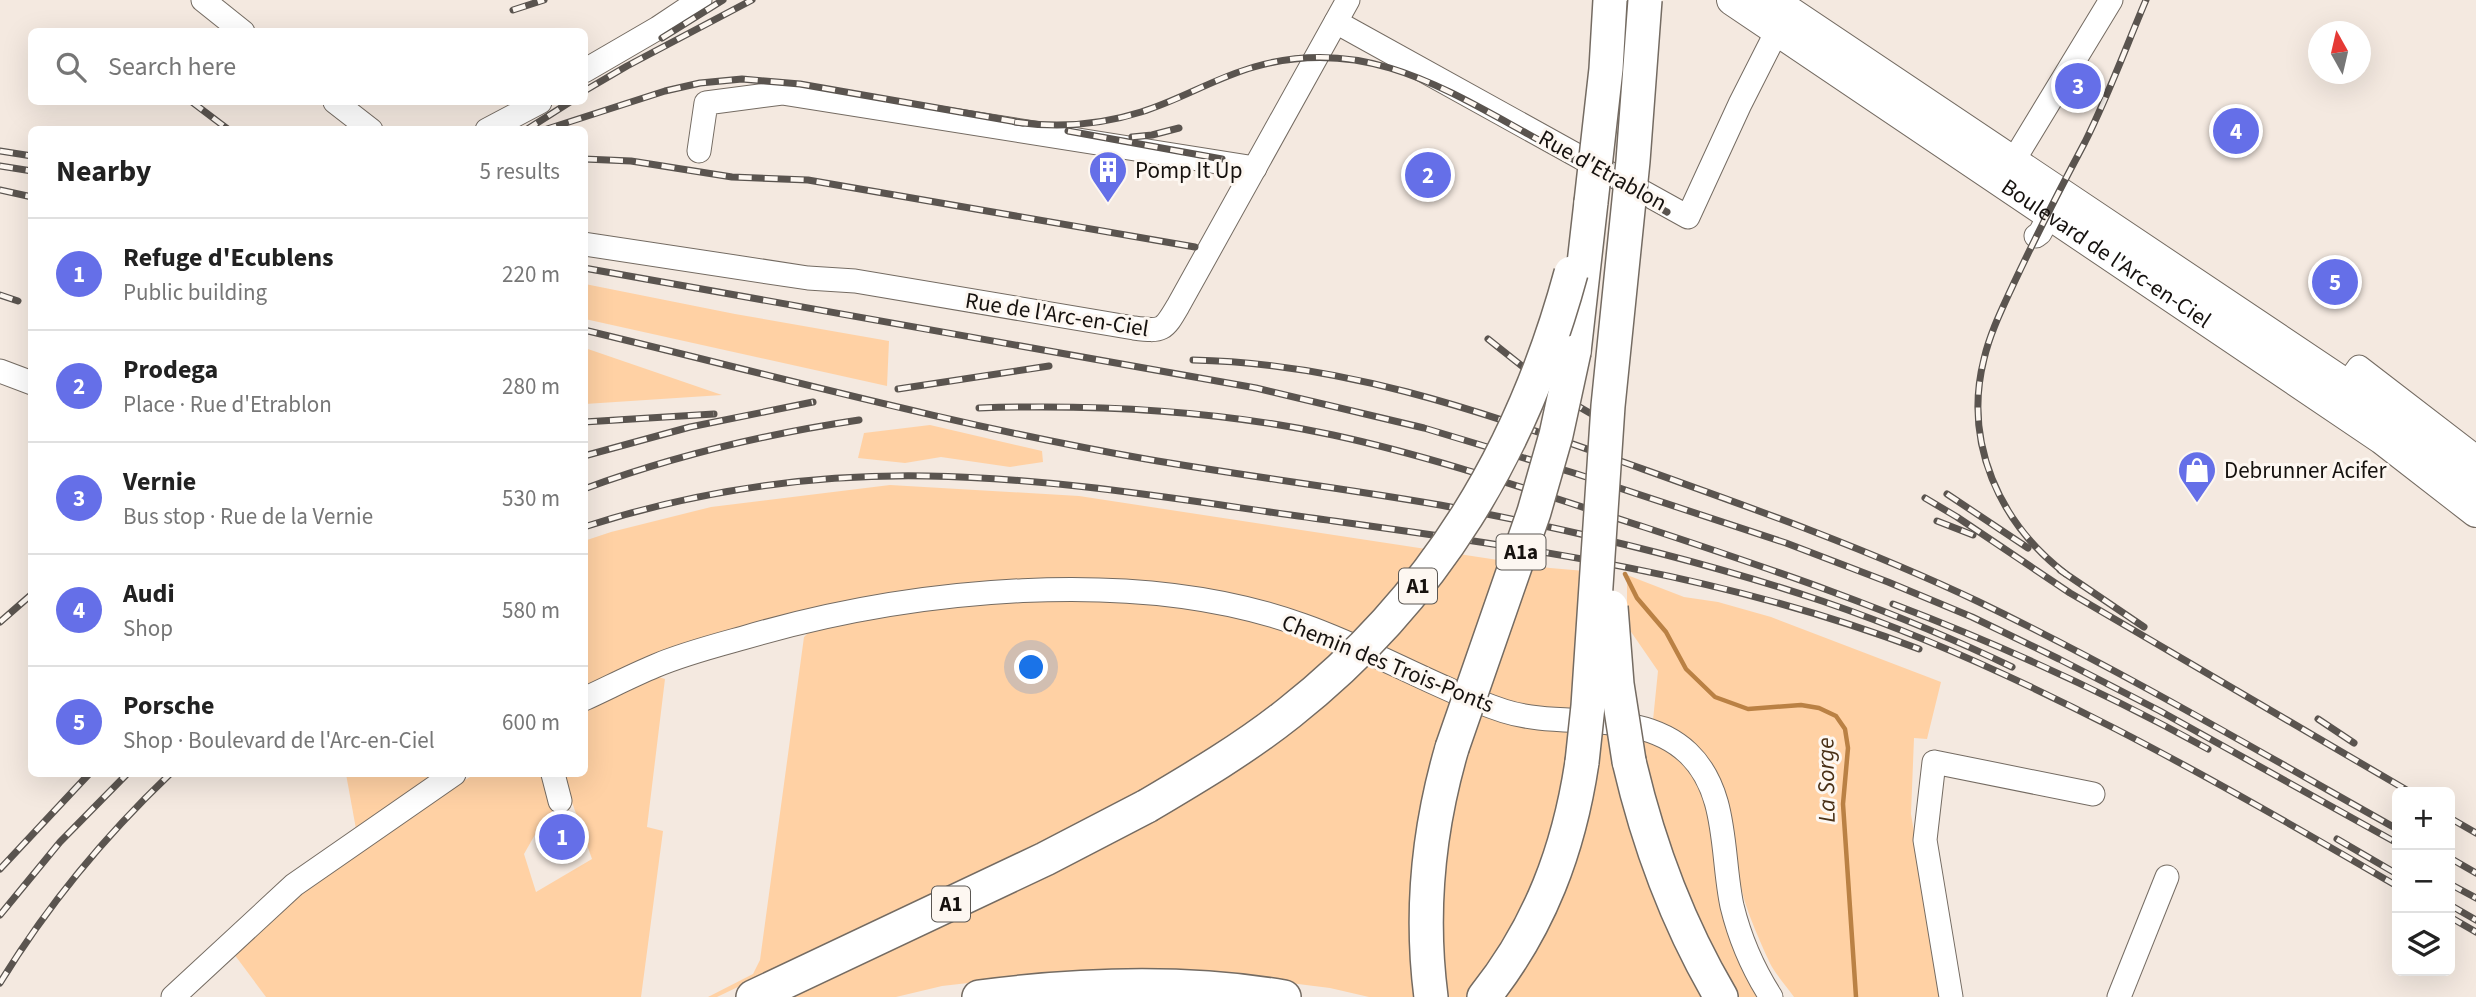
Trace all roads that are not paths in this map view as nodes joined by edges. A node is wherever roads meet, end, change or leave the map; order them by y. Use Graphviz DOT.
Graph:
graph roads {
  1 [pos="202,0"];
  2 [pos="700,0"];
  3 [pos="1348,0"];
  4 [pos="1610,0"];
  5 [pos="1645,0"];
  6 [pos="1732,0"];
  7 [pos="1772,0"];
  8 [pos="2111,0"];
  9 [pos="1336,22"];
  10 [pos="238,28"];
  11 [pos="1777,31"];
  12 [pos="588,69"];
  13 [pos="339,105"];
  14 [pos="535,105"];
  15 [pos="366,126"];
  16 [pos="497,126"];
  17 [pos="698,151"];
  18 [pos="1255,168"];
  19 [pos="2006,172"];
  20 [pos="1591,202"];
  21 [pos="588,245"];
  22 [pos="0,372"];
  23 [pos="28,382"];
  24 [pos="2346,385"];
  25 [pos="2476,457"];
  26 [pos="1603,473"];
  27 [pos="2476,480"];
  28 [pos="2476,512"];
  29 [pos="588,697"];
  30 [pos="450,777"];
  31 [pos="555,777"];
  32 [pos="2093,794"];
  33 [pos="560,801"];
  34 [pos="2166,877"];
  35 [pos="1485,996"];
  36 [pos="173,997"];
  37 [pos="753,997"];
  38 [pos="979,997"];
  39 [pos="1284,997"];
  40 [pos="1431,997"];
  41 [pos="1721,997"];
  42 [pos="1771,997"];
  43 [pos="1951,997"];
  44 [pos="2119,997"];
  1 -- 10 [label="street"];
  2 -- 12 [label="street"];
  3 -- 9 [label="street"];
  4 -- 20 [label="highway, A1, bridge"];
  5 -- 26 [label="highway, bridge"];
  6 -- 11 [label="main road, Boulevard de l'Arc-en-Ciel"];
  7 -- 19 [label="main road, Boulevard de l'Arc-en-Ciel"];
  8 -- 19 [label="street"];
  9 -- 11 [label="street, Rue d'Etrablon"];
  9 -- 18 [label="street"];
  11 -- 19 [label="main road, Boulevard de l'Arc-en-Ciel"];
  13 -- 15 [label="street"];
  14 -- 16 [label="street"];
  17 -- 18 [label="street"];
  18 -- 21 [label="street, Rue de l'Arc-en-Ciel"];
  19 -- 24 [label="main road, Boulevard de l'Arc-en-Ciel"];
  19 -- 28 [label="main road, Boulevard de l'Arc-en-Ciel"];
  20 -- 37 [label="highway, A1, bridge"];
  20 -- 40 [label="highway, A1a, bridge"];
  22 -- 23 [label="street"];
  24 -- 25 [label="street"];
  24 -- 27 [label="main road, Boulevard de l'Arc-en-Ciel"];
  26 -- 35 [label="highway, bridge"];
  26 -- 41 [label="highway, bridge"];
  29 -- 42 [label="street, Chemin des Trois-Ponts"];
  30 -- 36 [label="street"];
  31 -- 33 [label="street"];
  32 -- 43 [label="street"];
  34 -- 44 [label="street"];
  38 -- 39 [label="highway"];
}
